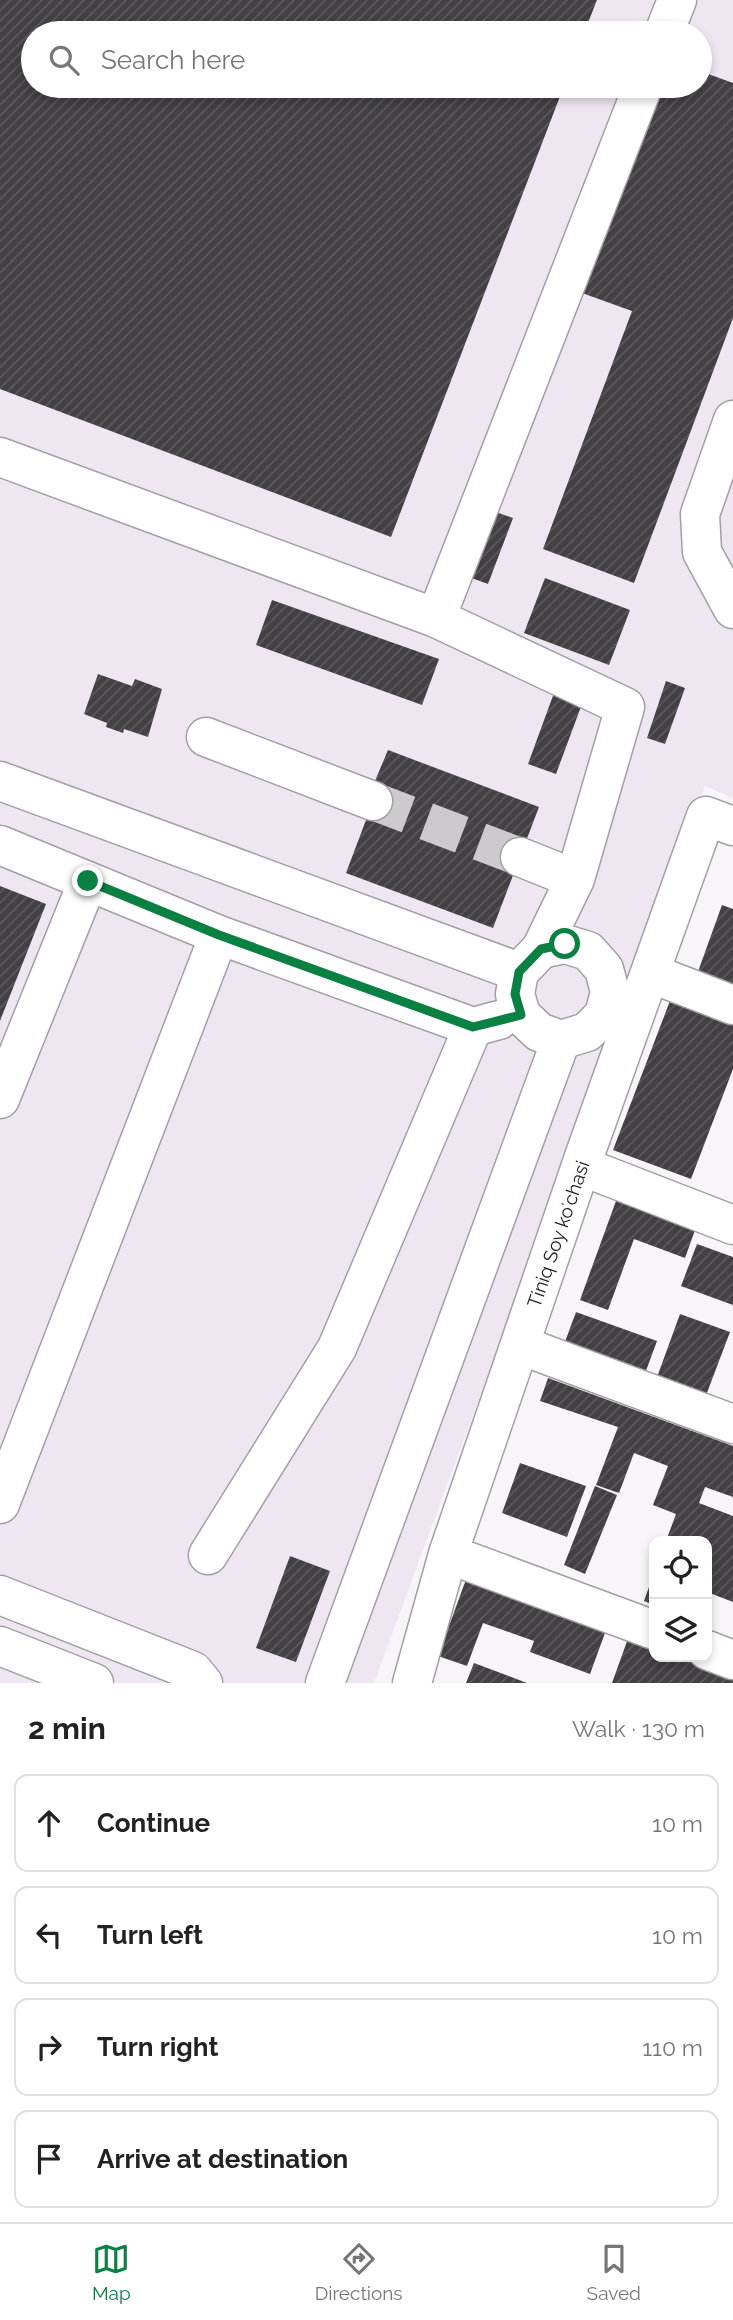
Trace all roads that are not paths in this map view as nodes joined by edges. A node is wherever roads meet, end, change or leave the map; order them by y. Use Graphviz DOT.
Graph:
graph roads {
  1 [pos="677,0"];
  2 [pos="669,21"];
  3 [pos="638,98"];
  4 [pos="733,419"];
  5 [pos="0,457"];
  6 [pos="733,609"];
  7 [pos="436,618"];
  8 [pos="206,737"];
  9 [pos="0,781"];
  10 [pos="373,801"];
  11 [pos="733,826"];
  12 [pos="0,845"];
  13 [pos="520,858"];
  14 [pos="575,879"];
  15 [pos="88,881"];
  16 [pos="219,935"];
  17 [pos="530,960"];
  18 [pos="650,973"];
  19 [pos="733,1005"];
  20 [pos="521,1015"];
  21 [pos="473,1027"];
  22 [pos="561,1040"];
  23 [pos="0,1099"];
  24 [pos="581,1166"];
  25 [pos="733,1225"];
  26 [pos="520,1345"];
  27 [pos="733,1424"];
  28 [pos="7,1458"];
  29 [pos="0,1504"];
  30 [pos="448,1554"];
  31 [pos="208,1555"];
  32 [pos="0,1595"];
  33 [pos="649,1628"];
  34 [pos="0,1646"];
  35 [pos="712,1652"];
  36 [pos="733,1660"];
  37 [pos="94,1683"];
  38 [pos="203,1683"];
  39 [pos="325,1683"];
  40 [pos="412,1683"];
  1 -- 2 [label="street"];
  3 -- 7 [label="street"];
  4 -- 6 [label="street"];
  5 -- 7 [label="street"];
  7 -- 14 [label="street"];
  8 -- 10 [label="street"];
  9 -- 17 [label="street"];
  11 -- 18 [label="street, Tiniq Soy koʻchasi"];
  12 -- 15 [label="street"];
  13 -- 14 [label="street"];
  14 -- 17 [label="street"];
  15 -- 16 [label="street"];
  15 -- 23 [label="street"];
  16 -- 21 [label="street"];
  16 -- 28 [label="street"];
  17 -- 20 [label="street"];
  17 -- 22 [label="street"];
  18 -- 19 [label="street"];
  18 -- 24 [label="street, Tiniq Soy koʻchasi"];
  20 -- 21 [label="street"];
  20 -- 22 [label="street"];
  21 -- 31 [label="street"];
  22 -- 39 [label="street"];
  24 -- 25 [label="street"];
  24 -- 26 [label="street, Tiniq Soy koʻchasi"];
  26 -- 27 [label="street"];
  26 -- 30 [label="street, Tiniq Soy koʻchasi"];
  28 -- 29 [label="street"];
  30 -- 33 [label="street"];
  30 -- 40 [label="street, Tiniq Soy koʻchasi"];
  32 -- 38 [label="street"];
  34 -- 37 [label="street"];
  35 -- 36 [label="street"];
}
